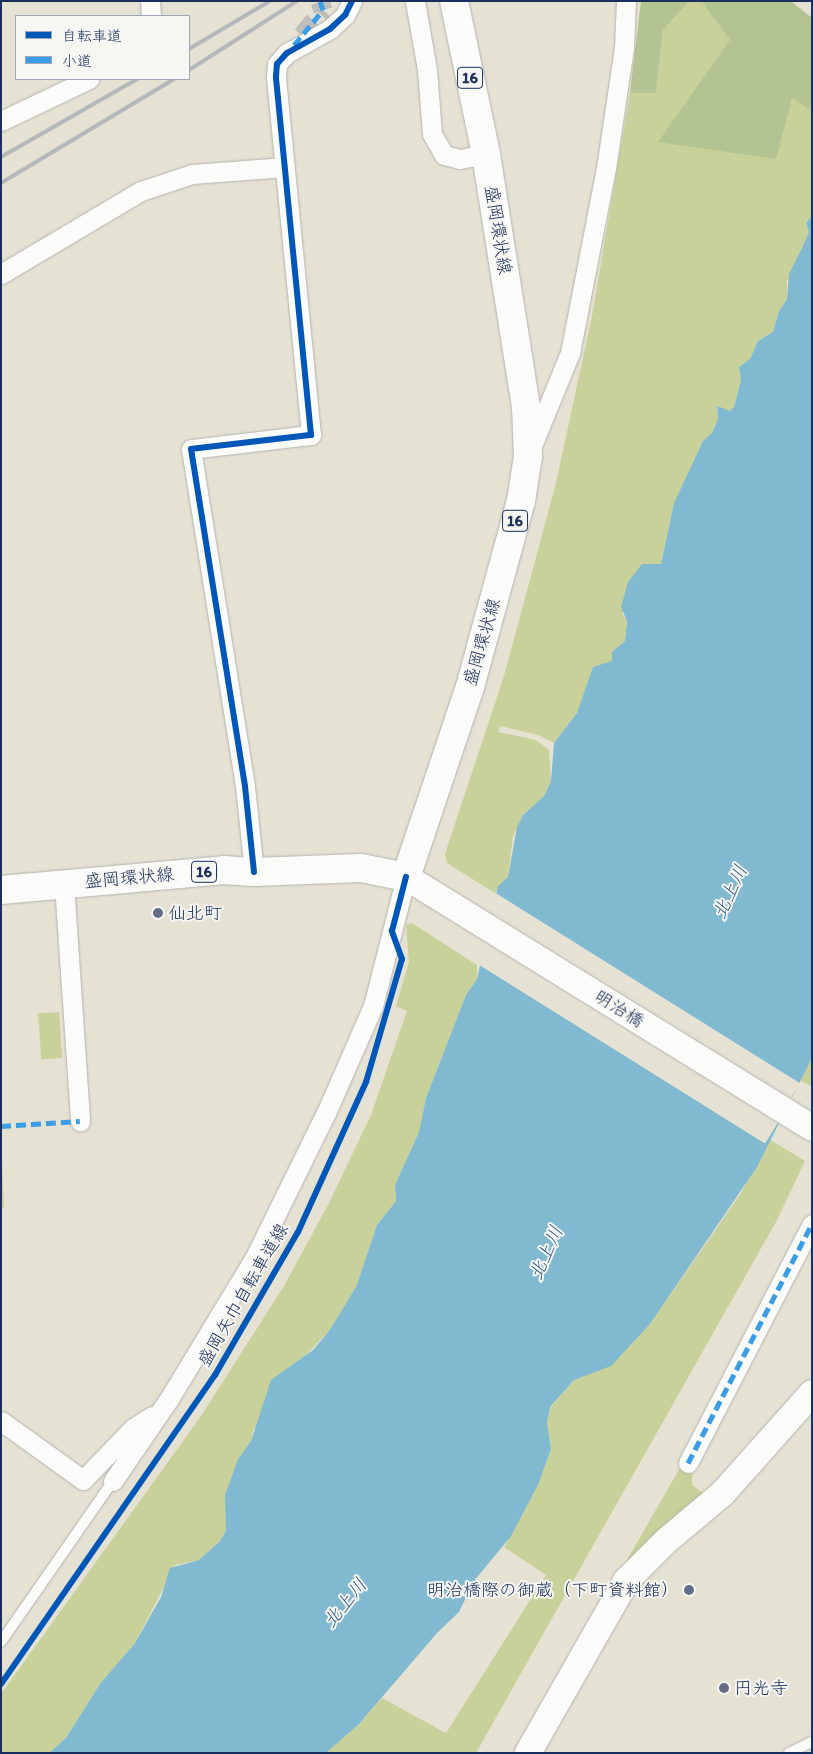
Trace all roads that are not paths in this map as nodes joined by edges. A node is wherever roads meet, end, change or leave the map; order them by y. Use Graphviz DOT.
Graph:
graph roads {
  1 [pos="150,1"];
  2 [pos="352,1"];
  3 [pos="415,1"];
  4 [pos="454,1"];
  5 [pos="626,1"];
  6 [pos="151,15"];
  7 [pos="302,35"];
  8 [pos="287,53"];
  9 [pos="87,80"];
  10 [pos="1,121"];
  11 [pos="486,154"];
  12 [pos="285,167"];
  13 [pos="1,274"];
  14 [pos="528,456"];
  15 [pos="254,872"];
  16 [pos="417,883"];
  17 [pos="64,884"];
  18 [pos="1,890"];
  19 [pos="80,1121"];
  20 [pos="812,1128"];
  21 [pos="812,1224"];
  22 [pos="812,1392"];
  23 [pos="162,1408"];
  24 [pos="1,1421"];
  25 [pos="688,1463"];
  26 [pos="113,1481"];
  27 [pos="1,1642"];
  28 [pos="812,1742"];
  29 [pos="528,1753"];
  30 [pos="789,1753"];
  1 -- 6 [label="street"];
  2 -- 8 [label="street"];
  3 -- 11 [label="street"];
  4 -- 11 [label="main road, 盛岡環状線 / 16"];
  5 -- 14 [label="street"];
  7 -- 8 [label="street"];
  8 -- 12 [label="street"];
  9 -- 10 [label="street"];
  11 -- 14 [label="main road, 盛岡環状線 / 16"];
  12 -- 13 [label="street"];
  12 -- 15 [label="street"];
  14 -- 16 [label="main road, 盛岡環状線 / 16"];
  15 -- 16 [label="main road, 盛岡環状線 / 16"];
  15 -- 17 [label="main road, 盛岡環状線 / 16"];
  16 -- 20 [label="street, 明治橋"];
  16 -- 23 [label="street"];
  17 -- 18 [label="main road, 盛岡環状線 / 16"];
  17 -- 19 [label="street"];
  21 -- 25 [label="street"];
  22 -- 29 [label="street"];
  23 -- 24 [label="street"];
  23 -- 26 [label="street"];
  26 -- 27 [label="lane"];
  28 -- 30 [label="lane"];
}
